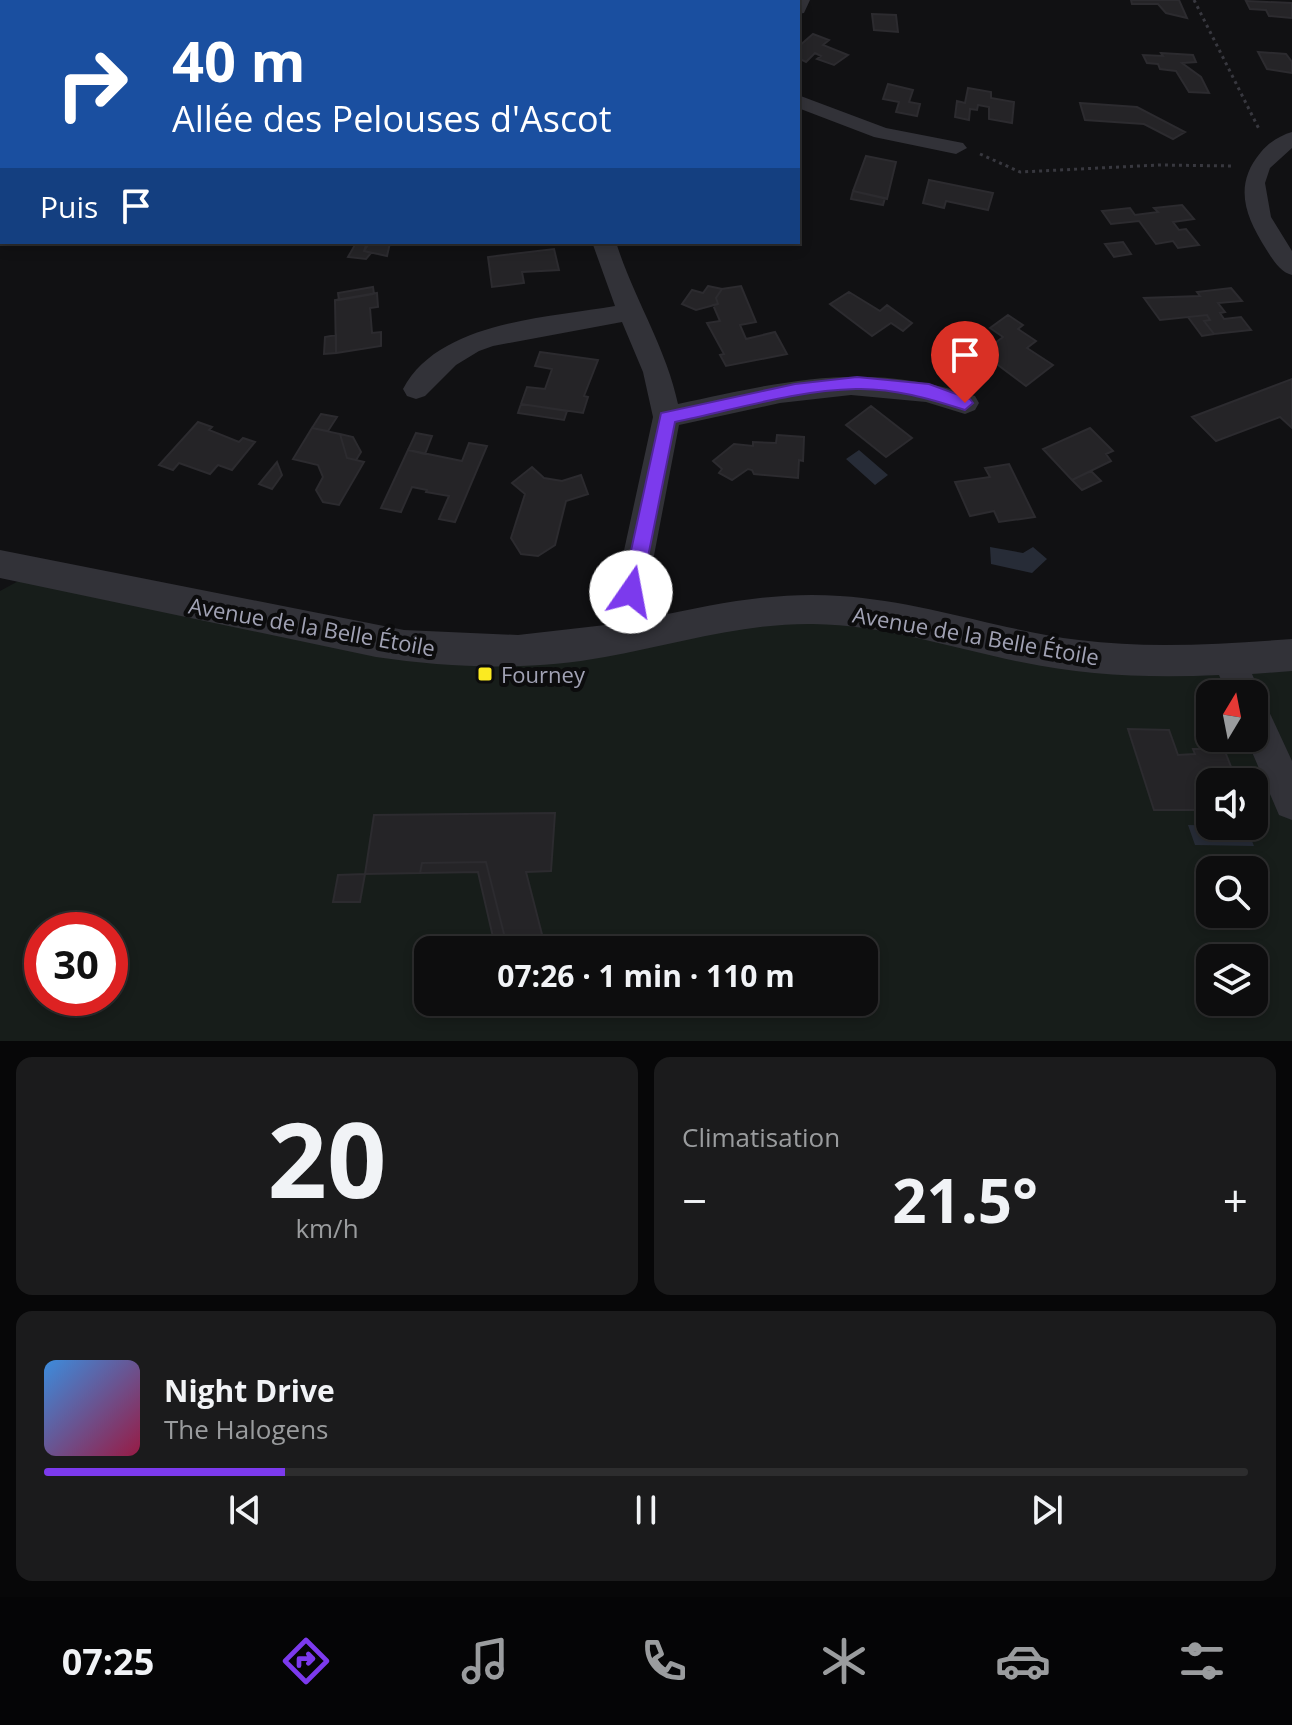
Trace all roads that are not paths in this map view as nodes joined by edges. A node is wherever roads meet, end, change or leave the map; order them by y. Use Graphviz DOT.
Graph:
graph roads {
  1 [pos="800,102"];
  2 [pos="1287,141"];
  3 [pos="956,148"];
  4 [pos="605,244"];
  5 [pos="1292,267"];
  6 [pos="629,312"];
  7 [pos="416,389"];
  8 [pos="965,403"];
  9 [pos="667,417"];
  10 [pos="0,564"];
  11 [pos="642,635"];
  12 [pos="1292,655"];
  13 [pos="1229,660"];
  14 [pos="1238,680"];
  15 [pos="1268,748"];
  16 [pos="1292,802"];
  1 -- 3 [label="street"];
  2 -- 5 [label="street"];
  4 -- 6 [label="street"];
  6 -- 7 [label="street"];
  6 -- 9 [label="street"];
  8 -- 9 [label="street"];
  9 -- 11 [label="street"];
  10 -- 11 [label="street, Avenue de la Belle Étoile"];
  11 -- 13 [label="street, Avenue de la Belle Étoile"];
  12 -- 13 [label="street, Avenue de la Belle Étoile"];
  13 -- 14 [label="street"];
  15 -- 16 [label="street"];
}
